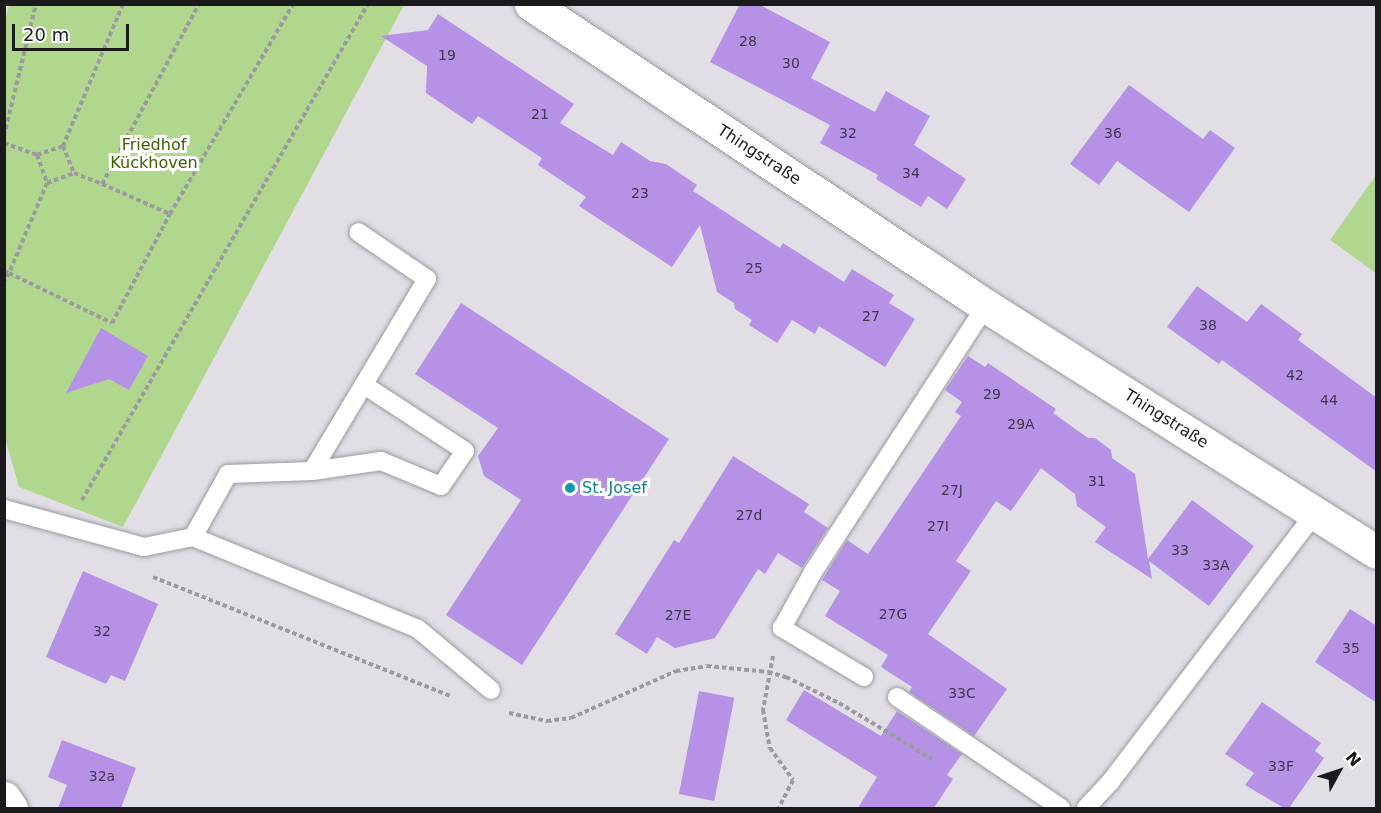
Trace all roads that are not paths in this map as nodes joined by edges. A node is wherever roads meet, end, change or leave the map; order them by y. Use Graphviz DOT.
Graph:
graph roads {
  1 [pos="531,4"];
  2 [pos="358,232"];
  3 [pos="986,306"];
  4 [pos="364,386"];
  5 [pos="312,471"];
  6 [pos="4,509"];
  7 [pos="1315,513"];
  8 [pos="193,537"];
  9 [pos="1377,552"];
  10 [pos="864,677"];
  11 [pos="491,690"];
  12 [pos="897,697"];
  13 [pos="4,798"];
  14 [pos="11,808"];
  15 [pos="1061,808"];
  16 [pos="1086,808"];
  1 -- 3 [label="street, Thingstraße"];
  2 -- 4 [label="lane"];
  3 -- 7 [label="street, Thingstraße"];
  3 -- 10 [label="lane"];
  4 -- 5 [label="lane"];
  4 -- 5 [label="lane"];
  5 -- 8 [label="lane"];
  6 -- 8 [label="lane"];
  7 -- 9 [label="street, Thingstraße"];
  7 -- 16 [label="lane"];
  8 -- 11 [label="lane"];
  12 -- 15 [label="lane"];
  13 -- 14 [label="street"];
}
